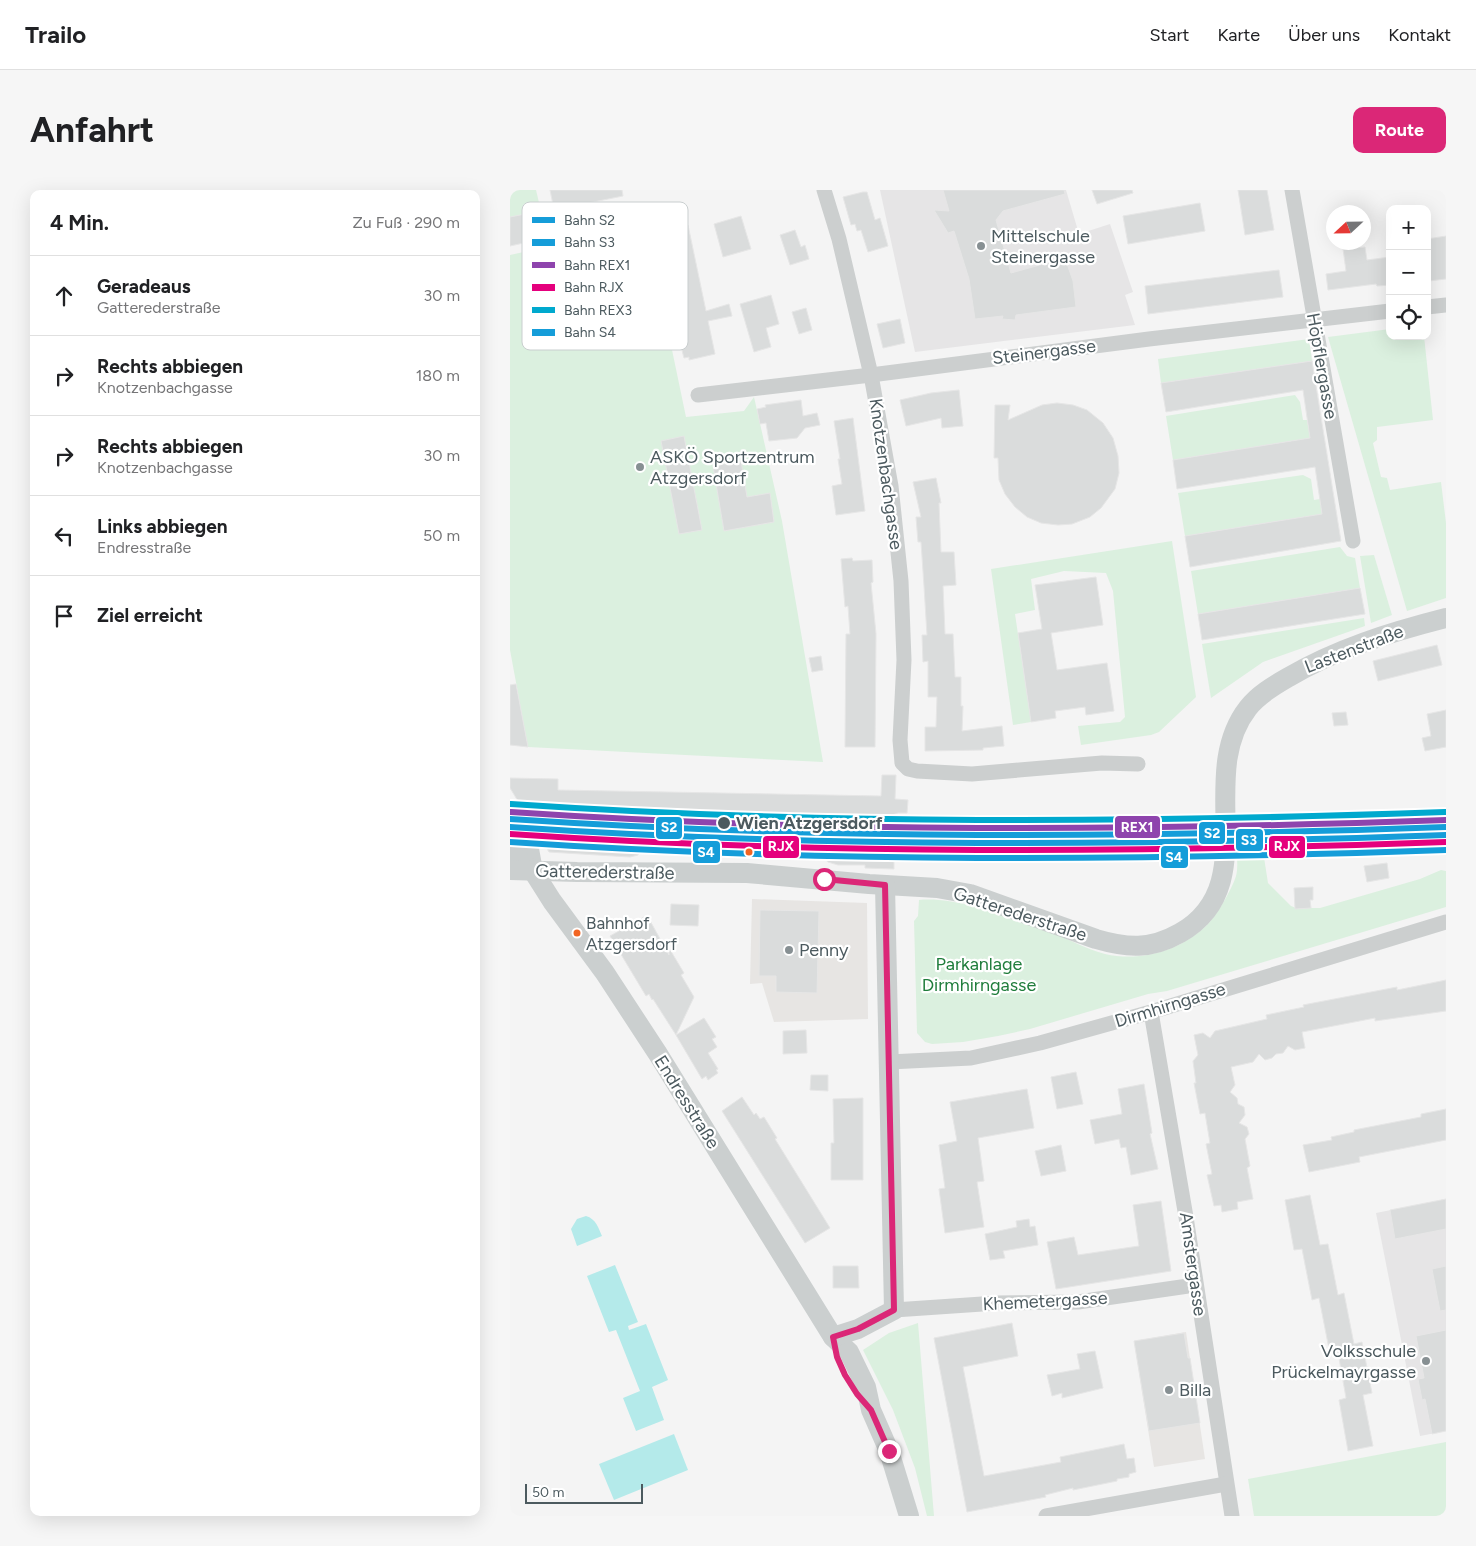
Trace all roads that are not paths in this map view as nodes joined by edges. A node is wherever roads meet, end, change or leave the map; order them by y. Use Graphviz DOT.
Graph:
graph roads {
  1 [pos="824,190"];
  2 [pos="1292,190"];
  3 [pos="1446,305"];
  4 [pos="1431,307"];
  5 [pos="1386,311"];
  6 [pos="1314,320"];
  7 [pos="871,375"];
  8 [pos="698,395"];
  9 [pos="1354,541"];
  10 [pos="1446,618"];
  11 [pos="1138,764"];
  12 [pos="510,818"];
  13 [pos="1225,842"];
  14 [pos="510,854"];
  15 [pos="510,870"];
  16 [pos="533,871"];
  17 [pos="885,885"];
  18 [pos="1446,922"];
  19 [pos="1151,1012"];
  20 [pos="889,1062"];
  21 [pos="1195,1285"];
  22 [pos="894,1310"];
  23 [pos="833,1337"];
  24 [pos="1226,1484"];
  25 [pos="909,1516"];
  26 [pos="1046,1516"];
  27 [pos="1232,1516"];
  1 -- 7 [label="street, Knotzenbachgasse"];
  2 -- 6 [label="street, Höpflergasse"];
  3 -- 4 [label="street"];
  5 -- 6 [label="street, Steinergasse"];
  6 -- 7 [label="street, Steinergasse"];
  6 -- 9 [label="street, Höpflergasse"];
  7 -- 8 [label="street, Steinergasse"];
  7 -- 11 [label="street, Knotzenbachgasse"];
  10 -- 13 [label="street, Lastenstraße"];
  12 -- 16 [label="street, Endresstraße"];
  13 -- 17 [label="street, Gatterederstraße"];
  14 -- 16 [label="street, Endresstraße"];
  15 -- 16 [label="street, Gatterederstraße"];
  16 -- 17 [label="street, Gatterederstraße"];
  16 -- 23 [label="street, Endresstraße"];
  17 -- 20 [label="street"];
  18 -- 19 [label="street, Dirmhirngasse"];
  19 -- 20 [label="street, Dirmhirngasse"];
  19 -- 21 [label="street, Amstergasse"];
  20 -- 22 [label="street"];
  21 -- 22 [label="street, Khemetergasse"];
  21 -- 24 [label="street, Amstergasse"];
  22 -- 23 [label="street"];
  23 -- 25 [label="street, Endresstraße"];
  24 -- 26 [label="street"];
  24 -- 27 [label="street, Amstergasse"];
}
